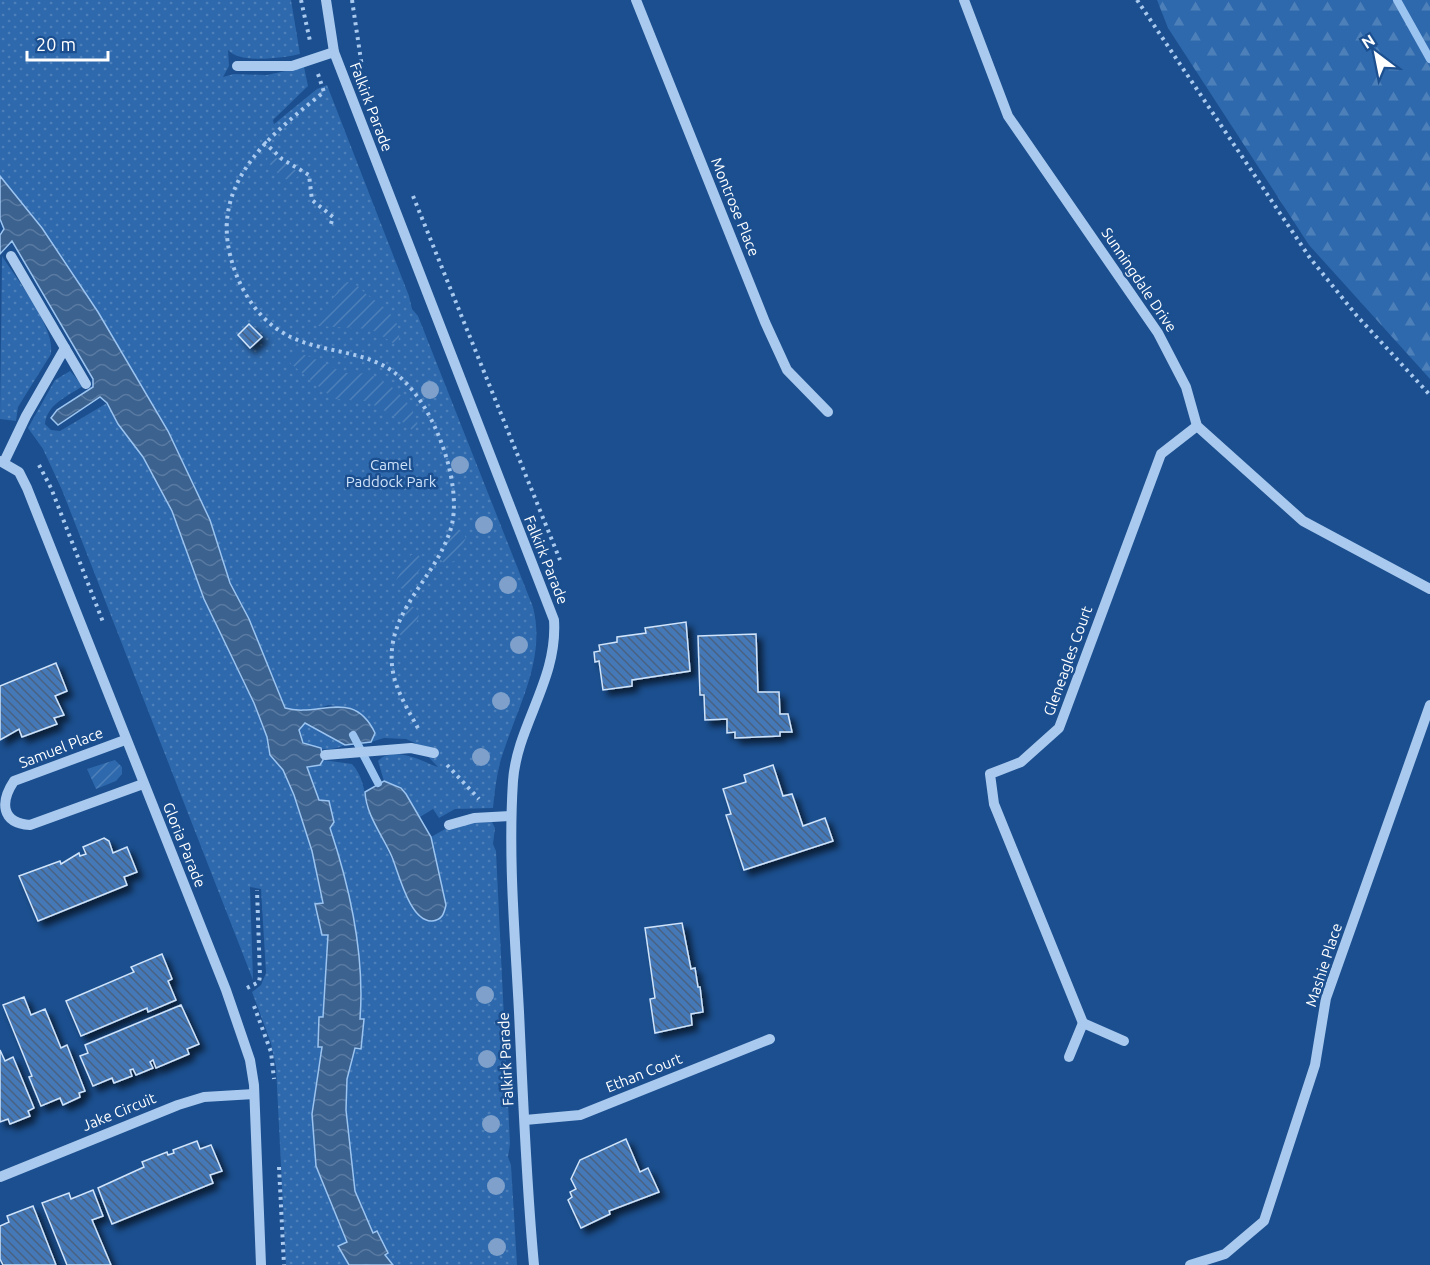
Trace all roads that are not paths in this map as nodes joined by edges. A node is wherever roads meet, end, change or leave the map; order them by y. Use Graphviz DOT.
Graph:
graph roads {
  1 [pos="326,0"];
  2 [pos="636,0"];
  3 [pos="964,0"];
  4 [pos="334,52"];
  5 [pos="237,66"];
  6 [pos="11,256"];
  7 [pos="65,348"];
  8 [pos="86,384"];
  9 [pos="828,412"];
  10 [pos="1197,426"];
  11 [pos="2,462"];
  12 [pos="1430,589"];
  13 [pos="1430,705"];
  14 [pos="125,740"];
  15 [pos="434,753"];
  16 [pos="325,755"];
  17 [pos="143,784"];
  18 [pos="512,816"];
  19 [pos="449,825"];
  20 [pos="1083,1023"];
  21 [pos="770,1039"];
  22 [pos="1124,1041"];
  23 [pos="1069,1057"];
  24 [pos="254,1094"];
  25 [pos="525,1120"];
  26 [pos="0,1177"];
  27 [pos="261,1265"];
  28 [pos="534,1265"];
  29 [pos="1190,1265"];
  1 -- 4 [label="street, Falkirk Parade"];
  2 -- 9 [label="street, Montrose Place"];
  3 -- 10 [label="street, Sunningdale Drive"];
  4 -- 5 [label="street"];
  4 -- 18 [label="street, Falkirk Parade"];
  6 -- 7 [label="street"];
  7 -- 8 [label="street"];
  7 -- 11 [label="street"];
  10 -- 12 [label="street"];
  10 -- 20 [label="street, Gleneagles Court"];
  11 -- 14 [label="street, Gloria Parade"];
  13 -- 29 [label="street, Mashie Place"];
  14 -- 17 [label="street, Gloria Parade"];
  14 -- 17 [label="street, Samuel Place"];
  15 -- 16 [label="street"];
  17 -- 24 [label="street, Gloria Parade"];
  18 -- 19 [label="street"];
  18 -- 25 [label="street, Falkirk Parade"];
  20 -- 22 [label="street"];
  20 -- 23 [label="street"];
  21 -- 25 [label="street, Ethan Court"];
  24 -- 26 [label="street, Jake Circuit"];
  24 -- 27 [label="street, Gloria Parade"];
  25 -- 28 [label="street, Falkirk Parade"];
}
